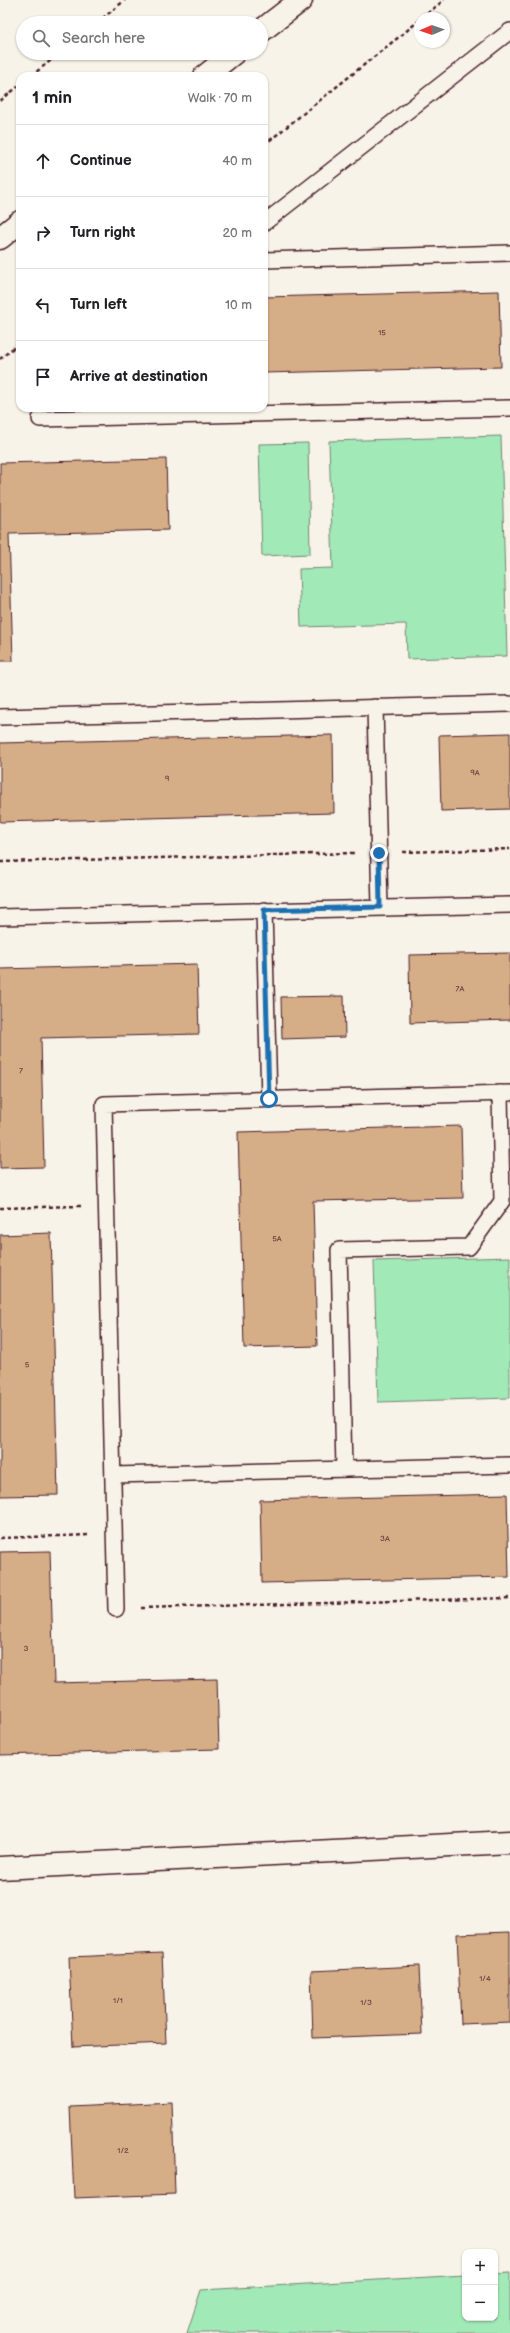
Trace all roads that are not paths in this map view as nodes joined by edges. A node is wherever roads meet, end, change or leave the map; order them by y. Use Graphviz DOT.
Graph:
graph roads {
  1 [pos="301,0"];
  2 [pos="268,26"];
  3 [pos="510,31"];
  4 [pos="225,60"];
  5 [pos="210,72"];
  6 [pos="268,220"];
  7 [pos="16,225"];
  8 [pos="0,238"];
  9 [pos="510,253"];
  10 [pos="268,260"];
  11 [pos="510,408"];
  12 [pos="40,420"];
  13 [pos="510,704"];
  14 [pos="375,707"];
  15 [pos="0,717"];
  16 [pos="510,904"];
  17 [pos="380,907"];
  18 [pos="264,910"];
  19 [pos="0,917"];
  20 [pos="505,1093"];
  21 [pos="269,1099"];
  22 [pos="510,1464"];
  23 [pos="344,1469"];
  24 [pos="113,1475"];
  25 [pos="116,1609"];
  26 [pos="510,1842"];
  27 [pos="0,1868"];
  1 -- 2 [label="street"];
  3 -- 6 [label="lane"];
  4 -- 5 [label="street"];
  7 -- 8 [label="street"];
  9 -- 10 [label="lane"];
  11 -- 12 [label="lane"];
  13 -- 14 [label="lane"];
  14 -- 15 [label="lane"];
  14 -- 17 [label="lane"];
  16 -- 17 [label="lane"];
  17 -- 18 [label="lane"];
  18 -- 19 [label="lane"];
  18 -- 21 [label="lane"];
  20 -- 21 [label="lane"];
  20 -- 23 [label="lane"];
  21 -- 24 [label="lane"];
  22 -- 23 [label="lane"];
  23 -- 24 [label="lane"];
  24 -- 25 [label="lane"];
  26 -- 27 [label="street"];
}
